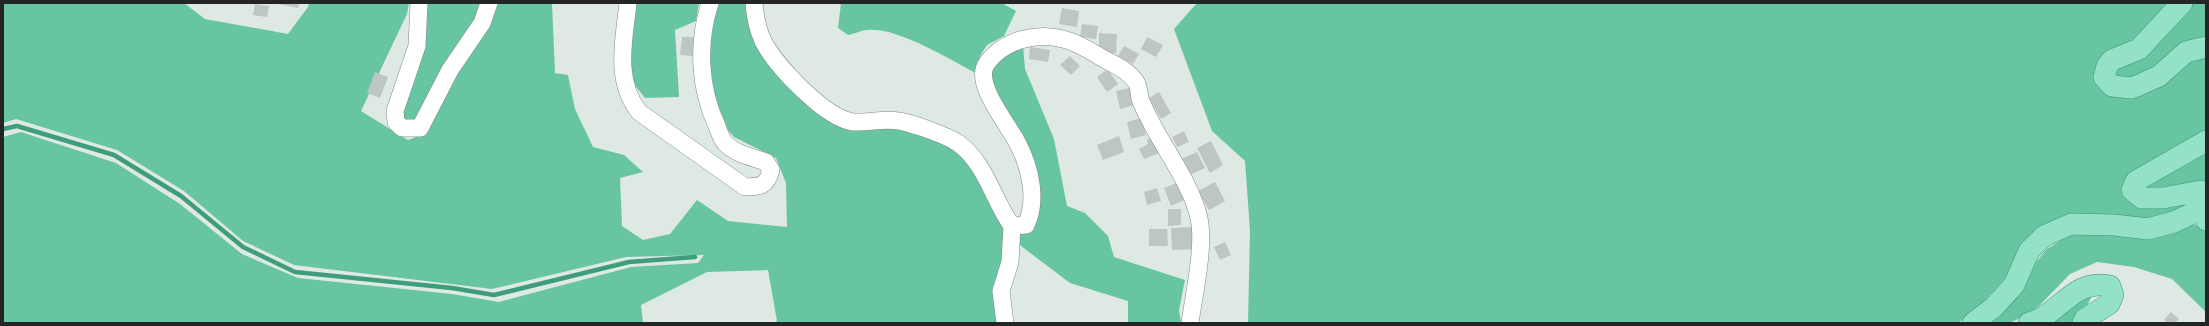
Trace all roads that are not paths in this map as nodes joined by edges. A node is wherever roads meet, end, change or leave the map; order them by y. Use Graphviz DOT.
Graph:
graph roads {
  1 [pos="419,3"];
  2 [pos="489,3"];
  3 [pos="628,3"];
  4 [pos="710,3"];
  5 [pos="754,3"];
  6 [pos="2182,3"];
  7 [pos="2206,47"];
  8 [pos="2206,141"];
  9 [pos="2206,194"];
  10 [pos="2206,220"];
  11 [pos="1012,226"];
  12 [pos="1005,323"];
  13 [pos="1190,323"];
  14 [pos="1972,323"];
  15 [pos="2029,323"];
  16 [pos="2083,323"];
  1 -- 2 [label="street"];
  3 -- 4 [label="street"];
  5 -- 11 [label="street"];
  6 -- 7 [label="main road"];
  8 -- 9 [label="main road"];
  10 -- 14 [label="main road"];
  11 -- 12 [label="street"];
  11 -- 13 [label="street"];
  15 -- 16 [label="main road"];
}
